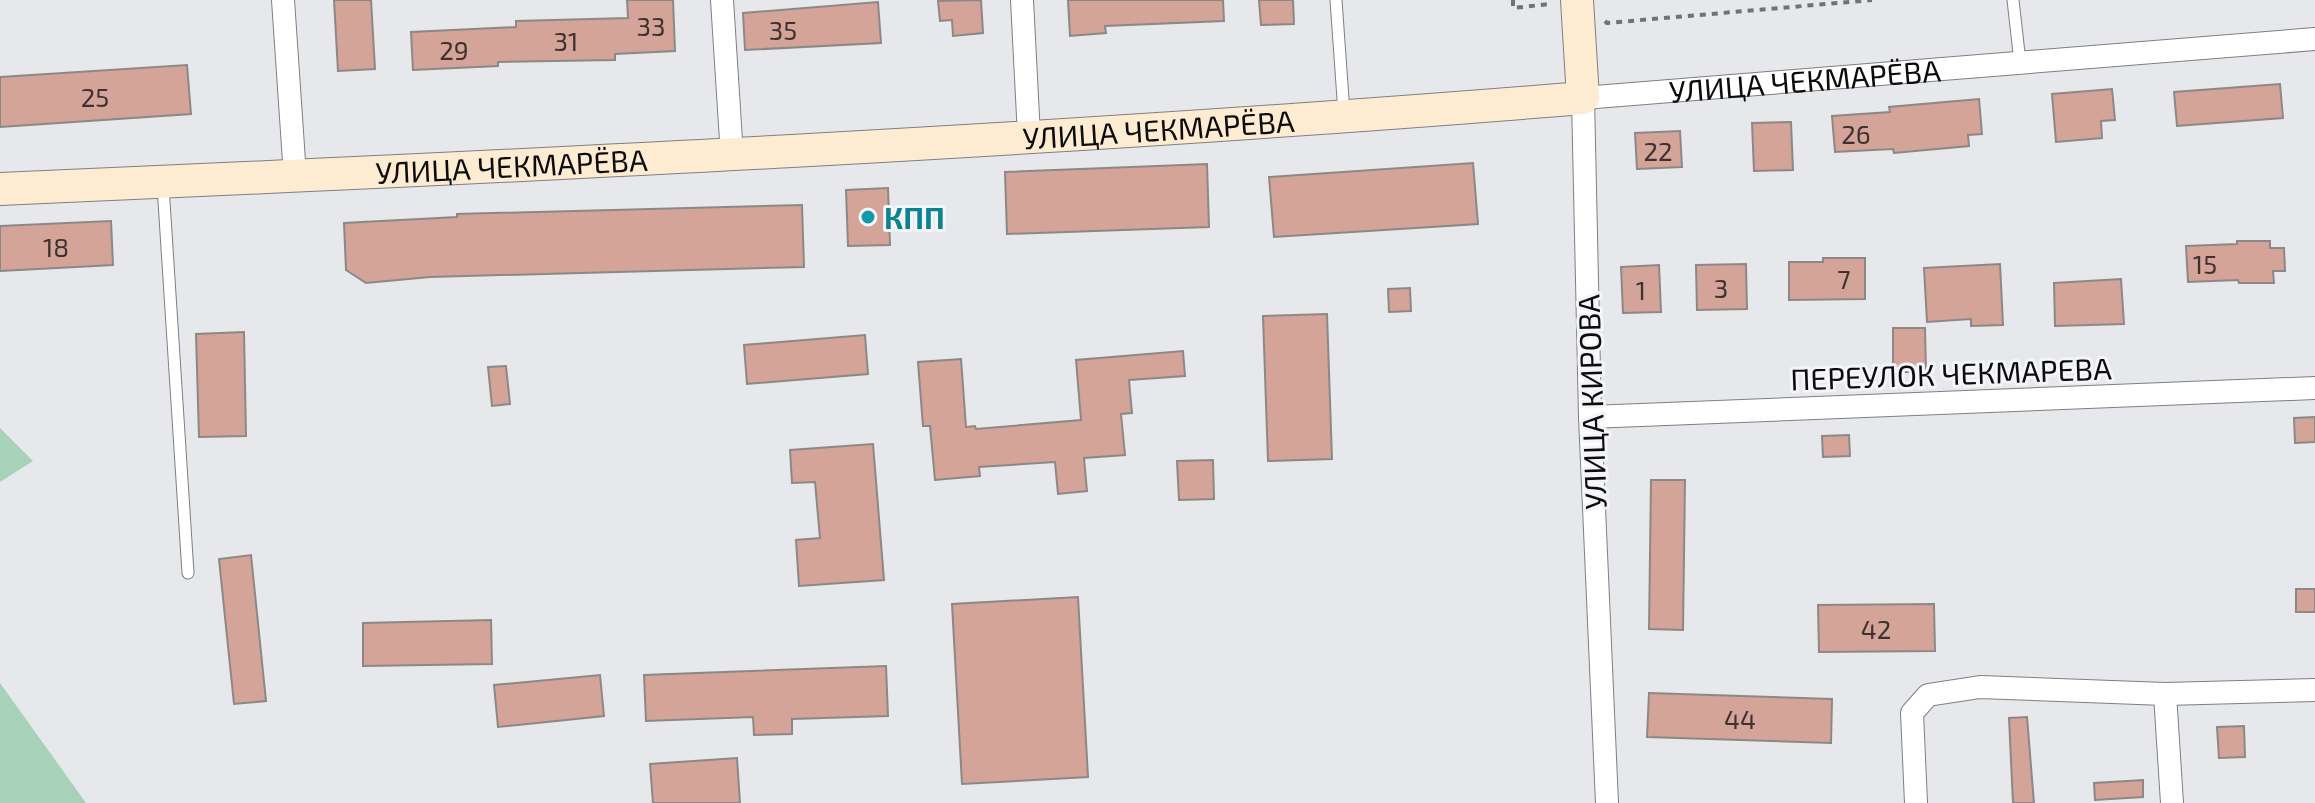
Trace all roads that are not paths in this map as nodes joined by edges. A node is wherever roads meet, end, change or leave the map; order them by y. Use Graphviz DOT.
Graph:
graph roads {
  1 [pos="283,0"];
  2 [pos="722,0"];
  3 [pos="1022,0"];
  4 [pos="1336,0"];
  5 [pos="2013,0"];
  6 [pos="1577,1"];
  7 [pos="2315,39"];
  8 [pos="2020,62"];
  9 [pos="1583,98"];
  10 [pos="1344,117"];
  11 [pos="1029,136"];
  12 [pos="732,156"];
  13 [pos="295,176"];
  14 [pos="163,182"];
  15 [pos="0,189"];
  16 [pos="2315,388"];
  17 [pos="1590,417"];
  18 [pos="188,573"];
  19 [pos="2315,690"];
  20 [pos="2165,694"];
  21 [pos="1607,803"];
  22 [pos="1916,803"];
  23 [pos="2172,803"];
  1 -- 13 [label="street"];
  2 -- 12 [label="street"];
  3 -- 11 [label="street"];
  4 -- 10 [label="lane"];
  5 -- 8 [label="lane"];
  6 -- 9 [label="street, УЛИЦА КИРОВА"];
  7 -- 8 [label="street, УЛИЦА ЧЕКМАРЁВА"];
  8 -- 9 [label="street, УЛИЦА ЧЕКМАРЁВА"];
  9 -- 10 [label="street, УЛИЦА ЧЕКМАРЁВА"];
  9 -- 17 [label="street, УЛИЦА КИРОВА"];
  10 -- 11 [label="street, УЛИЦА ЧЕКМАРЁВА"];
  11 -- 12 [label="street, УЛИЦА ЧЕКМАРЁВА"];
  12 -- 13 [label="street, УЛИЦА ЧЕКМАРЁВА"];
  13 -- 14 [label="street, УЛИЦА ЧЕКМАРЁВА"];
  14 -- 15 [label="street, УЛИЦА ЧЕКМАРЁВА"];
  14 -- 18 [label="lane"];
  16 -- 17 [label="street, ПЕРЕУЛОК ЧЕКМАРЕВА"];
  17 -- 21 [label="street, УЛИЦА КИРОВА"];
  19 -- 20 [label="street"];
  20 -- 22 [label="street"];
  20 -- 23 [label="street"];
}
